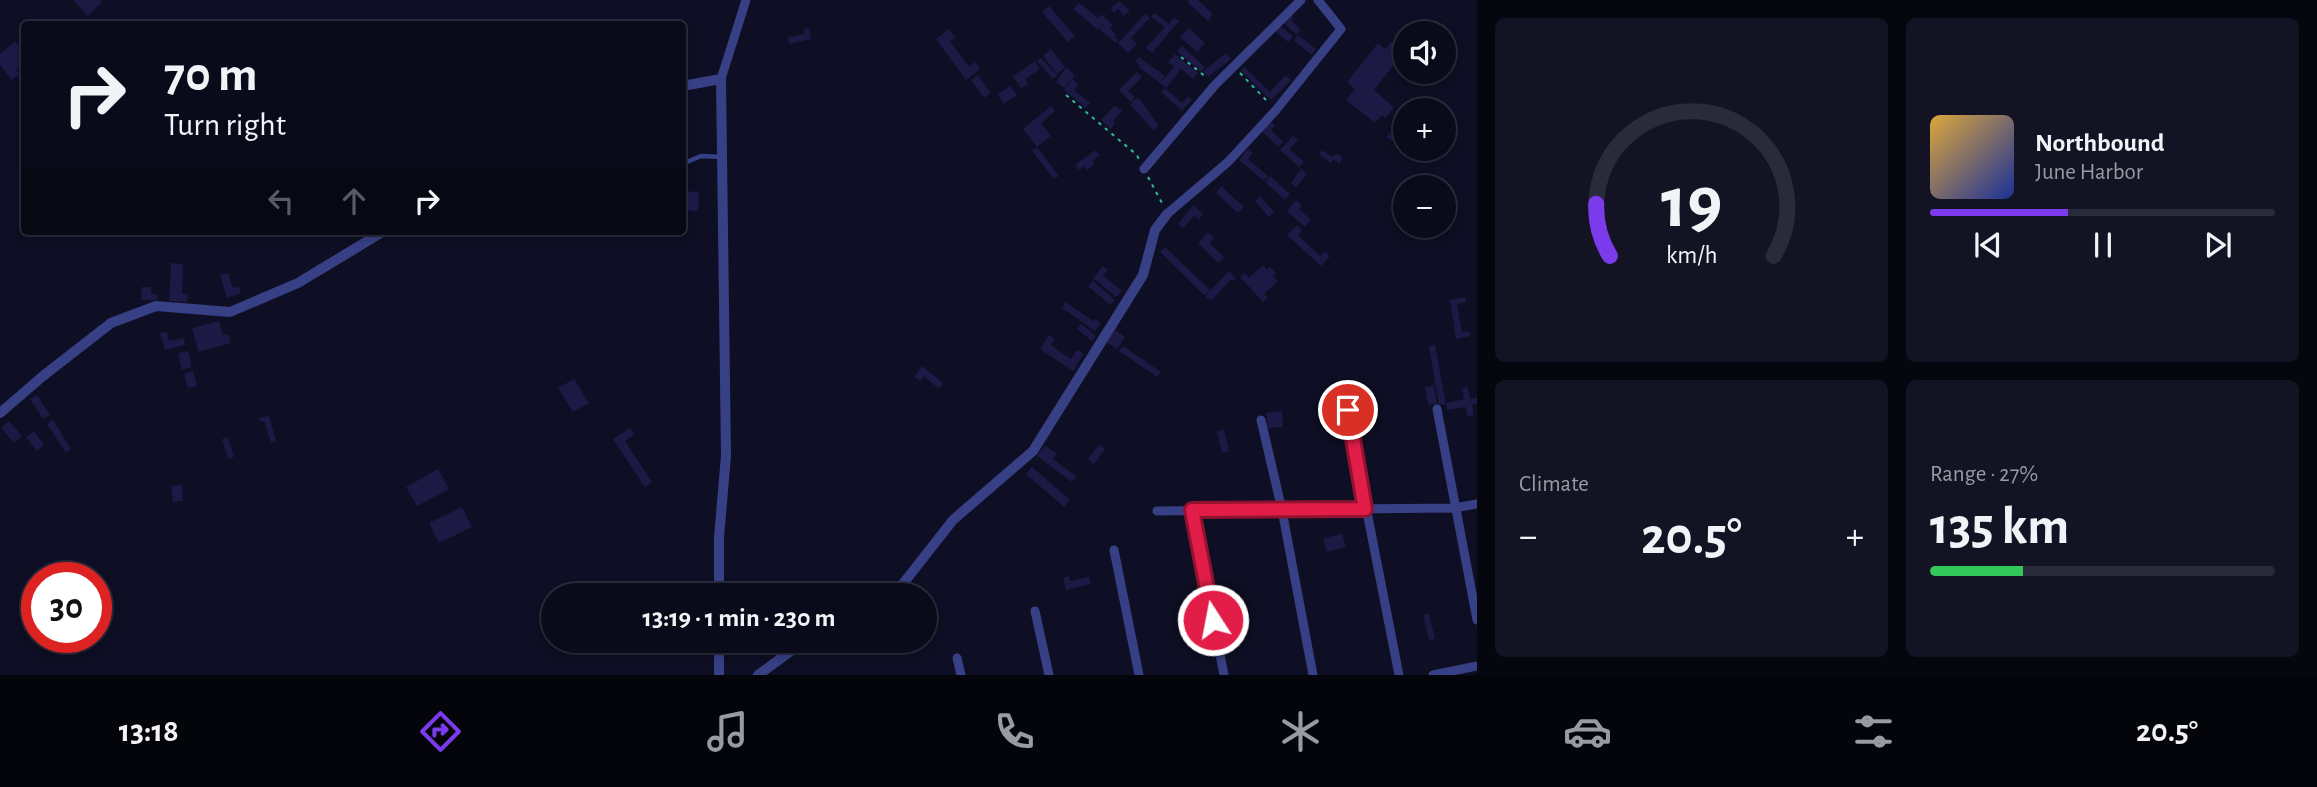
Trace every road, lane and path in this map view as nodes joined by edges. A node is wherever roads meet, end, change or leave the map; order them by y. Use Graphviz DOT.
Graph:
graph roads {
  1 [pos="746,0"];
  2 [pos="1301,0"];
  3 [pos="1318,0"];
  4 [pos="1181,57"];
  5 [pos="1233,66"];
  6 [pos="722,79"];
  7 [pos="686,85"];
  8 [pos="1215,85"];
  9 [pos="1066,94"];
  10 [pos="1276,110"];
  11 [pos="723,157"];
  12 [pos="686,162"];
  13 [pos="1144,169"];
  14 [pos="1167,214"];
  15 [pos="377,235"];
  16 [pos="1437,409"];
  17 [pos="1348,410"];
  18 [pos="0,413"];
  19 [pos="1261,420"];
  20 [pos="1477,504"];
  21 [pos="1454,508"];
  22 [pos="1365,509"];
  23 [pos="1192,510"];
  24 [pos="1282,510"];
  25 [pos="1157,511"];
  26 [pos="1114,550"];
  27 [pos="719,583"];
  28 [pos="903,583"];
  29 [pos="1035,611"];
  30 [pos="1477,620"];
  31 [pos="719,653"];
  32 [pos="789,653"];
  33 [pos="957,657"];
  34 [pos="1477,666"];
  35 [pos="719,675"];
  36 [pos="758,675"];
  37 [pos="961,675"];
  38 [pos="1049,675"];
  39 [pos="1139,675"];
  40 [pos="1224,675"];
  41 [pos="1313,675"];
  42 [pos="1399,675"];
  43 [pos="1433,675"];
  1 -- 6 [label="street"];
  2 -- 5 [label="street"];
  3 -- 10 [label="street"];
  4 -- 8 [label="path"];
  5 -- 8 [label="street"];
  5 -- 10 [label="path"];
  6 -- 7 [label="street"];
  6 -- 11 [label="street"];
  8 -- 13 [label="street"];
  9 -- 13 [label="path"];
  10 -- 14 [label="street"];
  11 -- 12 [label="lane"];
  11 -- 27 [label="street"];
  13 -- 14 [label="path"];
  14 -- 28 [label="street"];
  15 -- 18 [label="street"];
  16 -- 21 [label="street"];
  17 -- 22 [label="street"];
  19 -- 24 [label="street"];
  20 -- 21 [label="street"];
  21 -- 22 [label="street"];
  21 -- 30 [label="street"];
  22 -- 24 [label="street"];
  22 -- 42 [label="street"];
  23 -- 24 [label="street"];
  23 -- 25 [label="street"];
  23 -- 40 [label="street"];
  24 -- 41 [label="street"];
  26 -- 39 [label="street"];
  29 -- 38 [label="street"];
  31 -- 35 [label="street"];
  32 -- 36 [label="street"];
  33 -- 37 [label="street"];
  34 -- 43 [label="street"];
}
